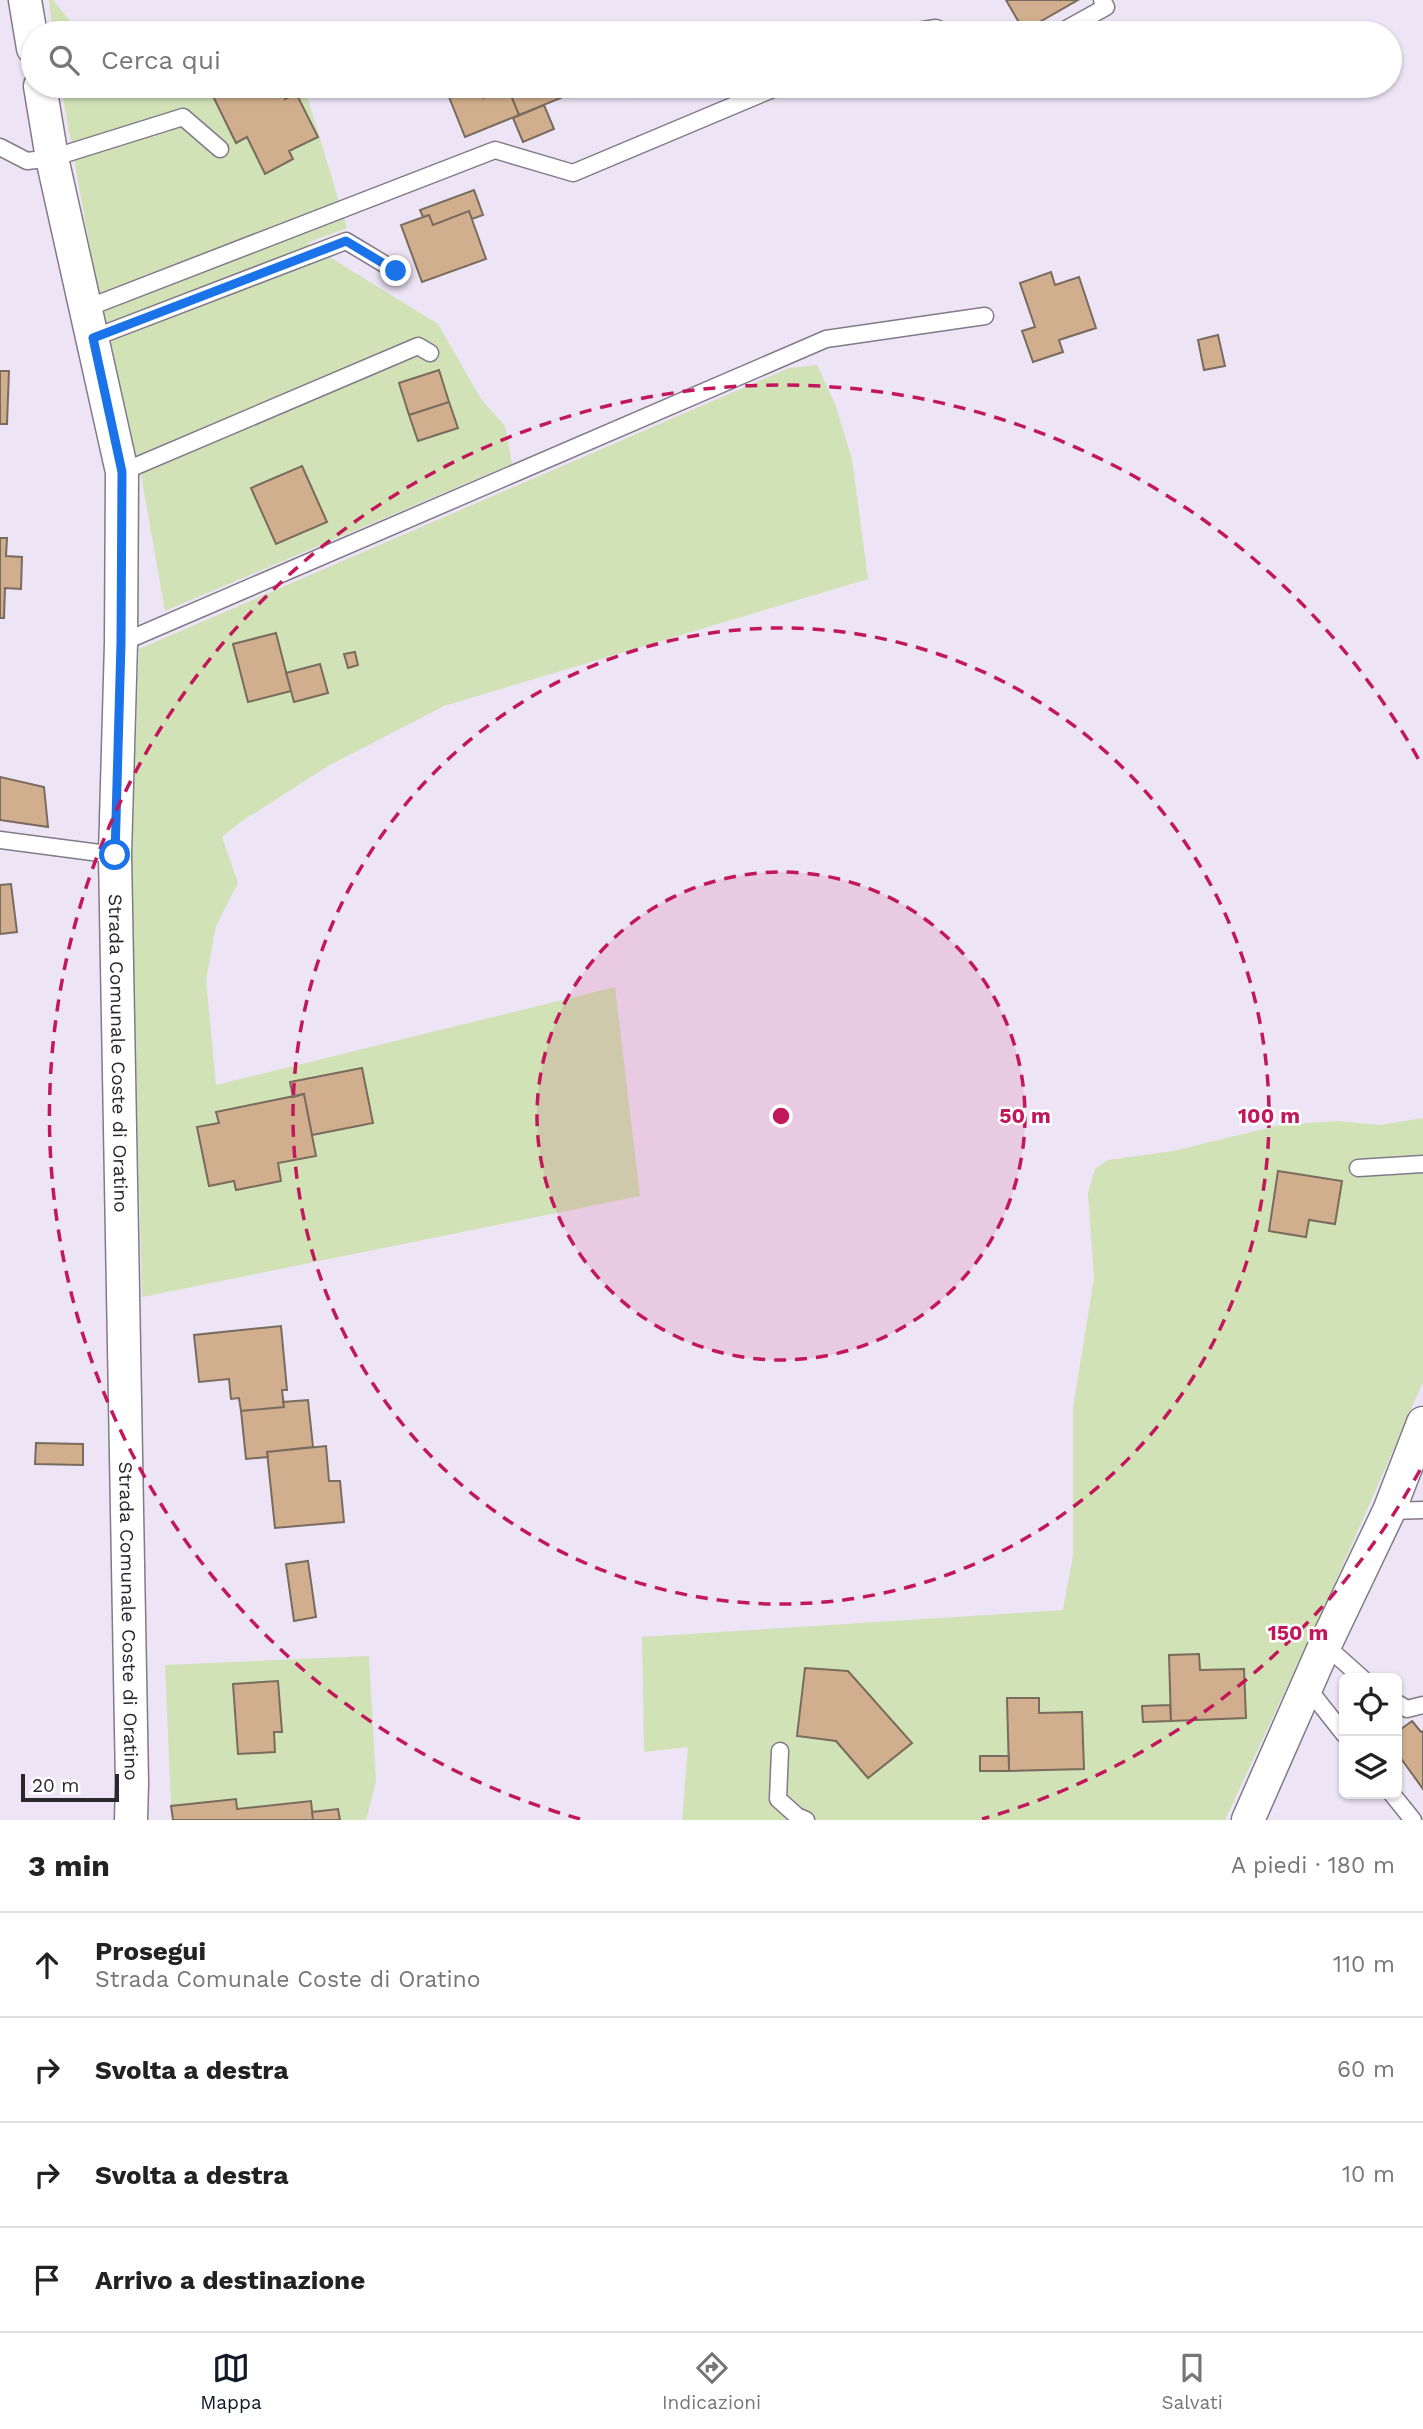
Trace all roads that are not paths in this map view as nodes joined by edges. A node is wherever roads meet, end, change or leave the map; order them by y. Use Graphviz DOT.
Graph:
graph roads {
  1 [pos="25,0"];
  2 [pos="1102,0"];
  3 [pos="28,21"];
  4 [pos="1081,21"];
  5 [pos="42,98"];
  6 [pos="751,98"];
  7 [pos="0,147"];
  8 [pos="220,149"];
  9 [pos="52,158"];
  10 [pos="396,271"];
  11 [pos="985,316"];
  12 [pos="90,323"];
  13 [pos="430,353"];
  14 [pos="122,472"];
  15 [pos="121,643"];
  16 [pos="0,840"];
  17 [pos="115,855"];
  18 [pos="1423,1164"];
  19 [pos="1358,1168"];
  20 [pos="1423,1423"];
  21 [pos="1423,1510"];
  22 [pos="1389,1511"];
  23 [pos="1325,1644"];
  24 [pos="1357,1673"];
  25 [pos="1307,1686"];
  26 [pos="1423,1705"];
  27 [pos="1402,1706"];
  28 [pos="1339,1728"];
  29 [pos="780,1751"];
  30 [pos="1396,1799"];
  31 [pos="131,1820"];
  32 [pos="806,1820"];
  33 [pos="1248,1820"];
  34 [pos="1413,1820"];
  1 -- 3 [label="street"];
  2 -- 4 [label="lane"];
  5 -- 9 [label="street, Strada Comunale Coste di Oratino"];
  6 -- 12 [label="lane"];
  7 -- 9 [label="lane"];
  8 -- 9 [label="lane"];
  9 -- 12 [label="street, Strada Comunale Coste di Oratino"];
  10 -- 12 [label="lane"];
  11 -- 15 [label="lane"];
  12 -- 14 [label="street, Strada Comunale Coste di Oratino"];
  13 -- 14 [label="lane"];
  14 -- 15 [label="street, Strada Comunale Coste di Oratino"];
  15 -- 17 [label="street, Strada Comunale Coste di Oratino"];
  16 -- 17 [label="lane"];
  17 -- 31 [label="street, Strada Comunale Coste di Oratino"];
  18 -- 19 [label="lane"];
  20 -- 22 [label="street"];
  21 -- 22 [label="lane"];
  22 -- 23 [label="street"];
  23 -- 24 [label="lane"];
  23 -- 25 [label="street"];
  25 -- 28 [label="lane"];
  25 -- 33 [label="street"];
  26 -- 27 [label="lane"];
  29 -- 32 [label="lane"];
  30 -- 34 [label="lane"];
}
